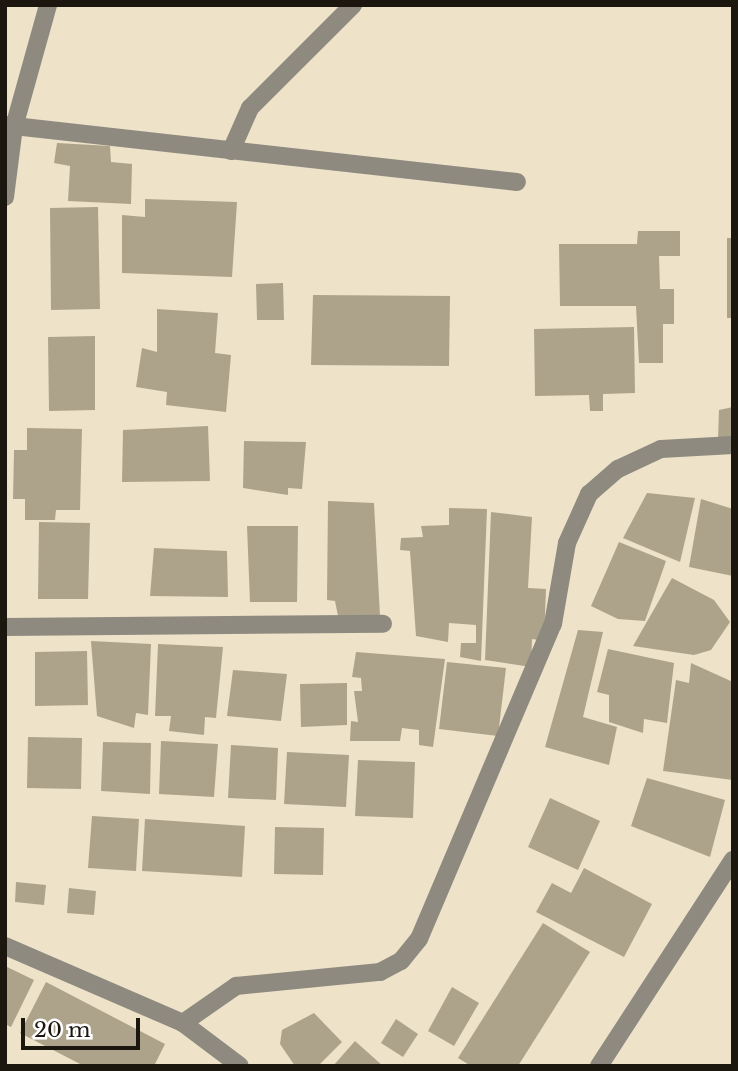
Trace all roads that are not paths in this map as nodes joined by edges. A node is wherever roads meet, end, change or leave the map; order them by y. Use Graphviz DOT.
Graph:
graph roads {
  1 [pos="48,5"];
  2 [pos="352,5"];
  3 [pos="10,126"];
  4 [pos="231,151"];
  5 [pos="517,182"];
  6 [pos="5,197"];
  7 [pos="733,445"];
  8 [pos="383,624"];
  9 [pos="5,627"];
  10 [pos="733,860"];
  11 [pos="5,946"];
  12 [pos="183,1023"];
  13 [pos="240,1066"];
  14 [pos="599,1066"];
  1 -- 3 [label="street"];
  2 -- 4 [label="street"];
  3 -- 4 [label="street"];
  3 -- 6 [label="street"];
  4 -- 5 [label="street"];
  7 -- 12 [label="street"];
  8 -- 9 [label="street"];
  10 -- 14 [label="street"];
  11 -- 12 [label="street"];
  12 -- 13 [label="street"];
}
